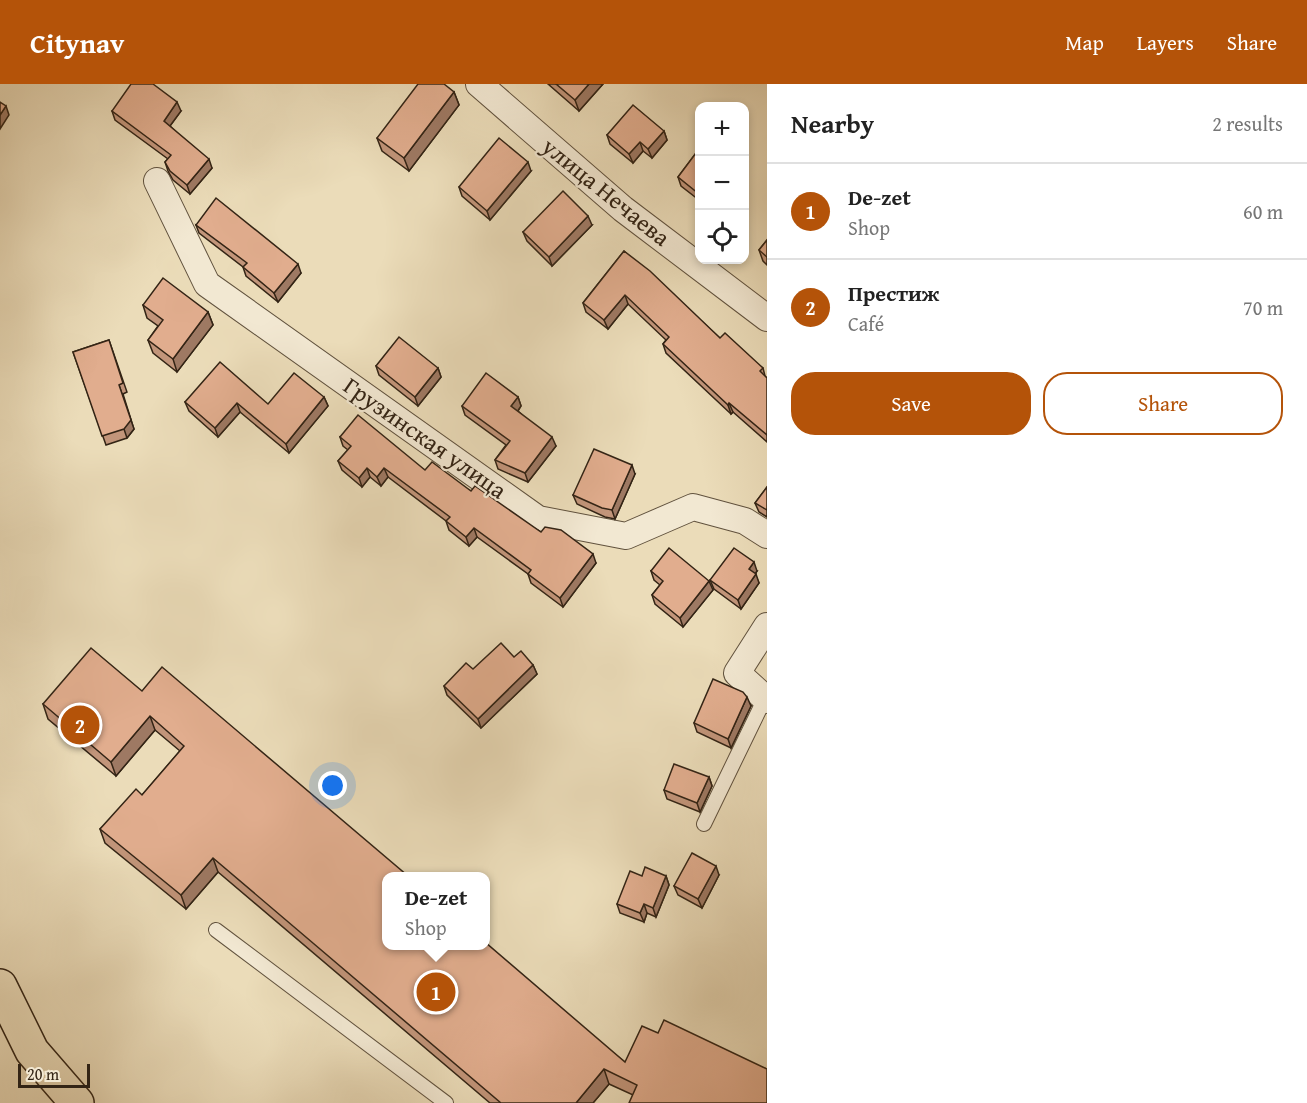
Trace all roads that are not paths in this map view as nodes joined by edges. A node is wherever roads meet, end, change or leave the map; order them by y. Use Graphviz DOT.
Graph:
graph roads {
  1 [pos="478,84"];
  2 [pos="157,181"];
  3 [pos="767,318"];
  4 [pos="767,534"];
  5 [pos="767,626"];
  6 [pos="766,699"];
  7 [pos="704,824"];
  8 [pos="216,930"];
  9 [pos="0,986"];
  10 [pos="76,1103"];
  11 [pos="446,1103"];
  1 -- 3 [label="street, улица Нечаева"];
  2 -- 4 [label="street, Грузинская улица"];
  5 -- 6 [label="street"];
  6 -- 7 [label="lane"];
  8 -- 11 [label="lane"];
  9 -- 10 [label="main road"];
}
